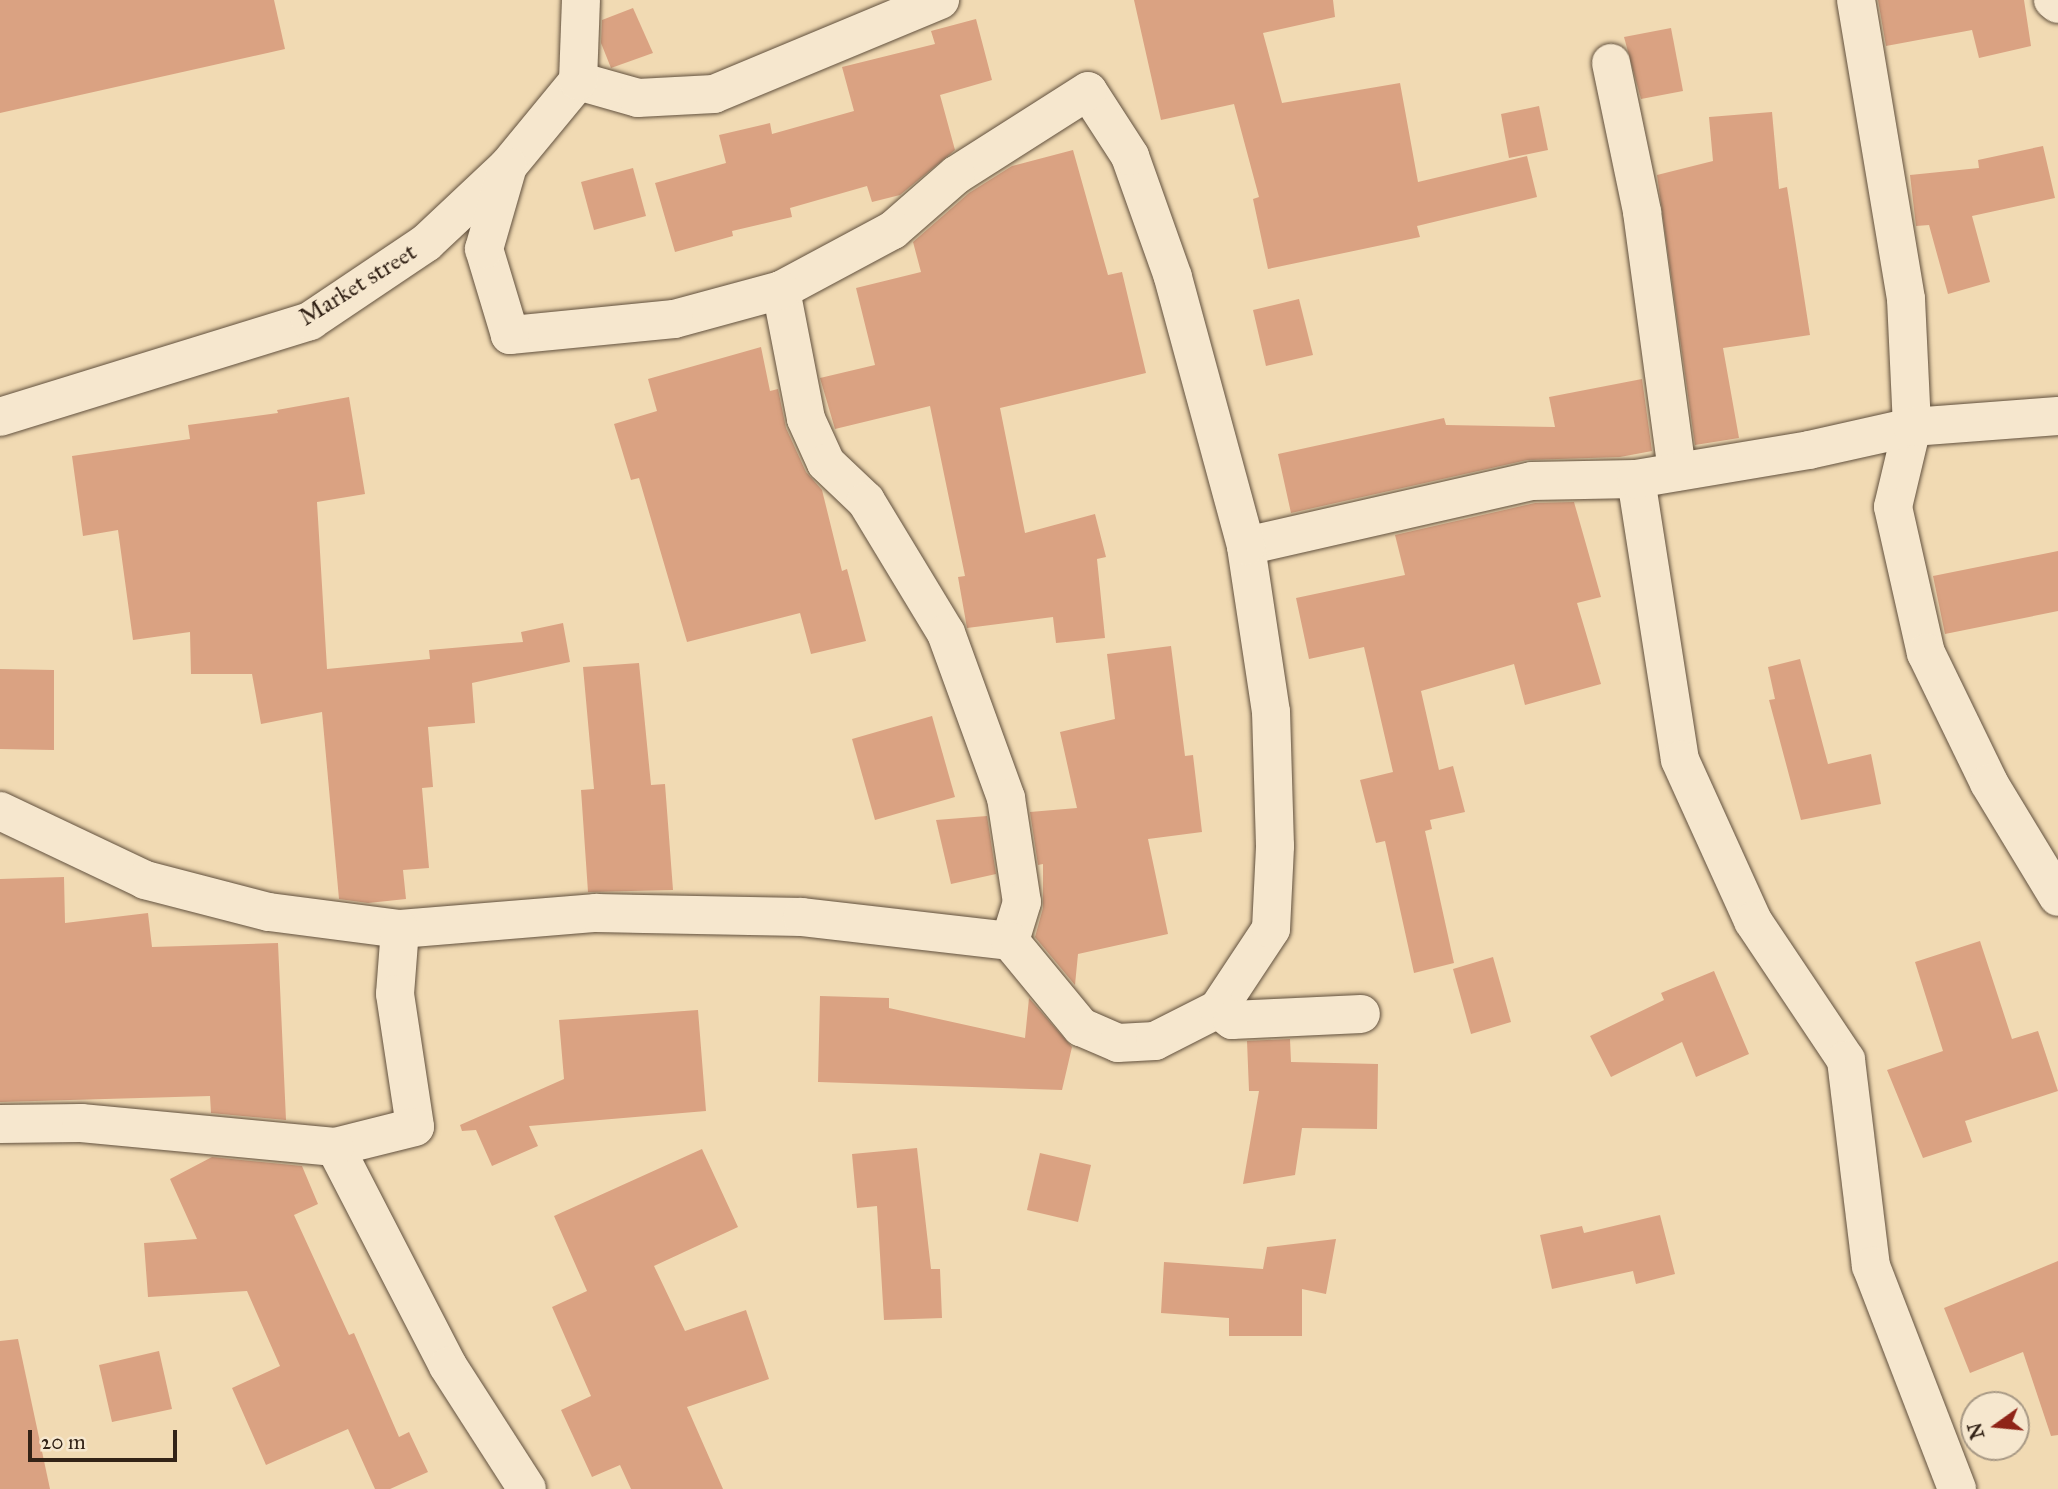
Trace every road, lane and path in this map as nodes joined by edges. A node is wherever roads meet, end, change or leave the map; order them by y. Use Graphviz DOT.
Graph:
graph roads {
  1 [pos="581,0"];
  2 [pos="940,0"];
  3 [pos="1856,0"];
  4 [pos="2053,0"];
  5 [pos="2058,4"];
  6 [pos="1611,63"];
  7 [pos="578,81"];
  8 [pos="508,166"];
  9 [pos="781,290"];
  10 [pos="2058,416"];
  11 [pos="0,417"];
  12 [pos="1912,427"];
  13 [pos="1677,472"];
  14 [pos="1636,479"];
  15 [pos="1246,546"];
  16 [pos="0,811"];
  17 [pos="2058,897"];
  18 [pos="400,929"];
  19 [pos="1010,941"];
  20 [pos="1218,1009"];
  21 [pos="1361,1014"];
  22 [pos="0,1124"];
  23 [pos="335,1147"];
  24 [pos="527,1489"];
  25 [pos="1957,1489"];
  1 -- 7 [label="street"];
  2 -- 7 [label="street"];
  3 -- 12 [label="street"];
  4 -- 5 [label="street"];
  6 -- 13 [label="street"];
  7 -- 8 [label="street, Market street"];
  8 -- 9 [label="street"];
  8 -- 11 [label="street, Market street"];
  9 -- 15 [label="street"];
  9 -- 19 [label="street"];
  10 -- 12 [label="street"];
  12 -- 13 [label="street"];
  12 -- 17 [label="street"];
  13 -- 14 [label="street"];
  14 -- 15 [label="street"];
  14 -- 25 [label="street"];
  15 -- 20 [label="street"];
  16 -- 18 [label="street"];
  18 -- 19 [label="street"];
  18 -- 23 [label="street"];
  19 -- 20 [label="street"];
  20 -- 21 [label="street"];
  22 -- 23 [label="street"];
  23 -- 24 [label="street"];
}
